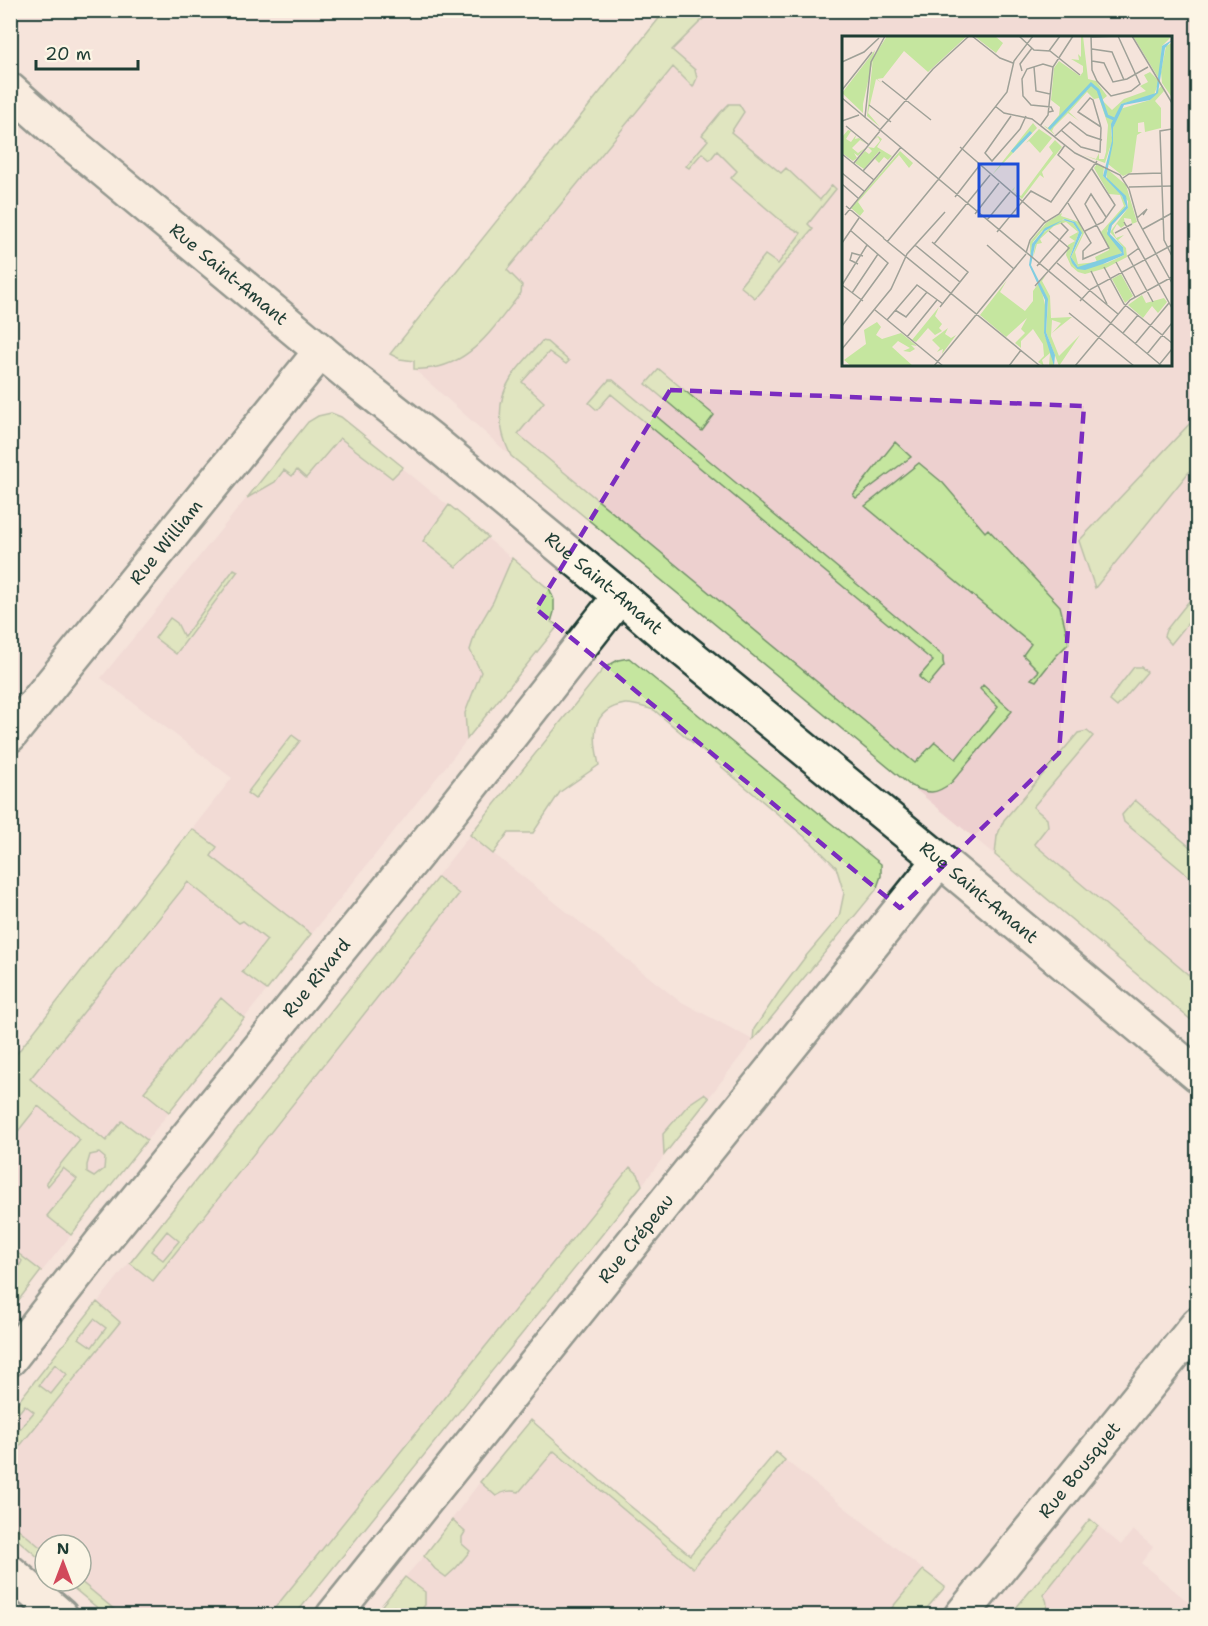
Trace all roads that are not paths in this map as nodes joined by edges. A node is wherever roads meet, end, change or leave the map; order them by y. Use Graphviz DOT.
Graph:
graph roads {
  1 [pos="10,90"];
  2 [pos="321,351"];
  3 [pos="620,596"];
  4 [pos="10,735"];
  5 [pos="940,860"];
  6 [pos="1197,1075"];
  7 [pos="1197,1324"];
  8 [pos="10,1359"];
  9 [pos="10,1572"];
  10 [pos="61,1616"];
  11 [pos="333,1616"];
  12 [pos="961,1616"];
  1 -- 2 [label="street, Rue Saint-Amant"];
  2 -- 3 [label="street, Rue Saint-Amant"];
  2 -- 4 [label="street, Rue William"];
  3 -- 5 [label="street, Rue Saint-Amant"];
  3 -- 8 [label="street, Rue Rivard"];
  5 -- 6 [label="street, Rue Saint-Amant"];
  5 -- 11 [label="street, Rue Crépeau"];
  7 -- 12 [label="street, Rue Bousquet"];
  9 -- 10 [label="street"];
}
